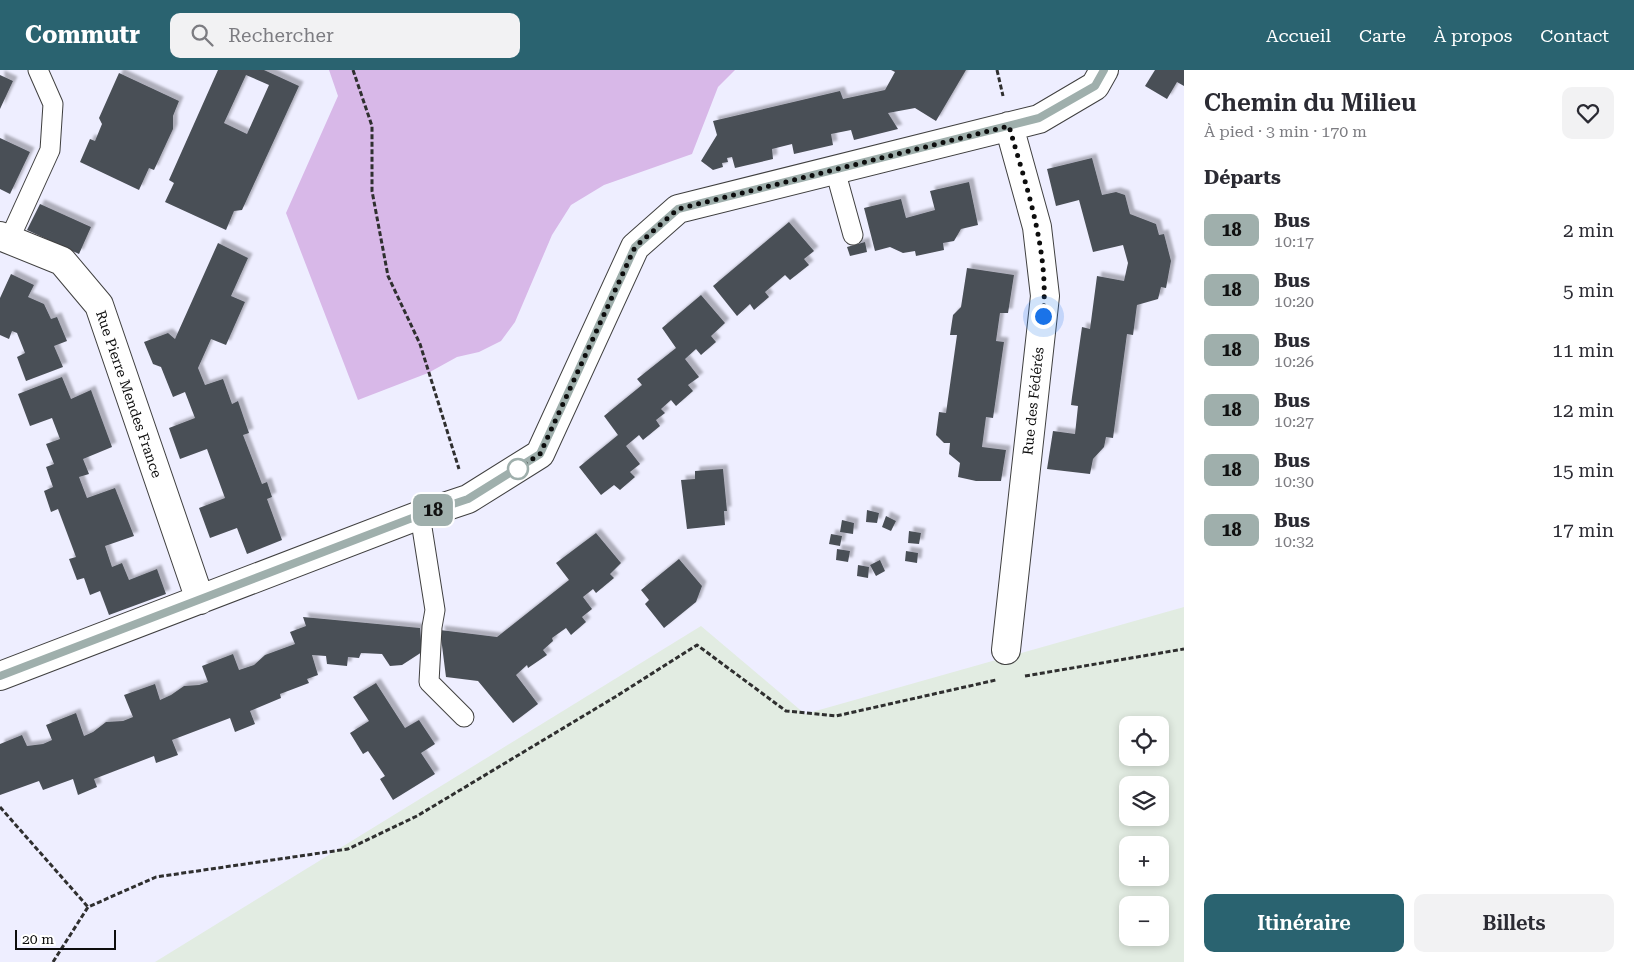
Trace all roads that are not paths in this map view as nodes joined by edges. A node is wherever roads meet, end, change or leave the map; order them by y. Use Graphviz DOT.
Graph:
graph roads {
  1 [pos="38,70"];
  2 [pos="1104,70"];
  3 [pos="1009,126"];
  4 [pos="835,170"];
  5 [pos="853,235"];
  6 [pos="5,238"];
  7 [pos="420,515"];
  8 [pos="200,600"];
  9 [pos="1006,650"];
  10 [pos="0,676"];
  11 [pos="464,716"];
  1 -- 6 [label="lane"];
  2 -- 3 [label="street"];
  3 -- 4 [label="street"];
  3 -- 9 [label="street, Rue des Fédérés"];
  4 -- 5 [label="lane"];
  4 -- 7 [label="street"];
  6 -- 8 [label="street, Rue Pierre Mendes France"];
  7 -- 8 [label="street"];
  7 -- 11 [label="lane"];
  8 -- 10 [label="street"];
}
